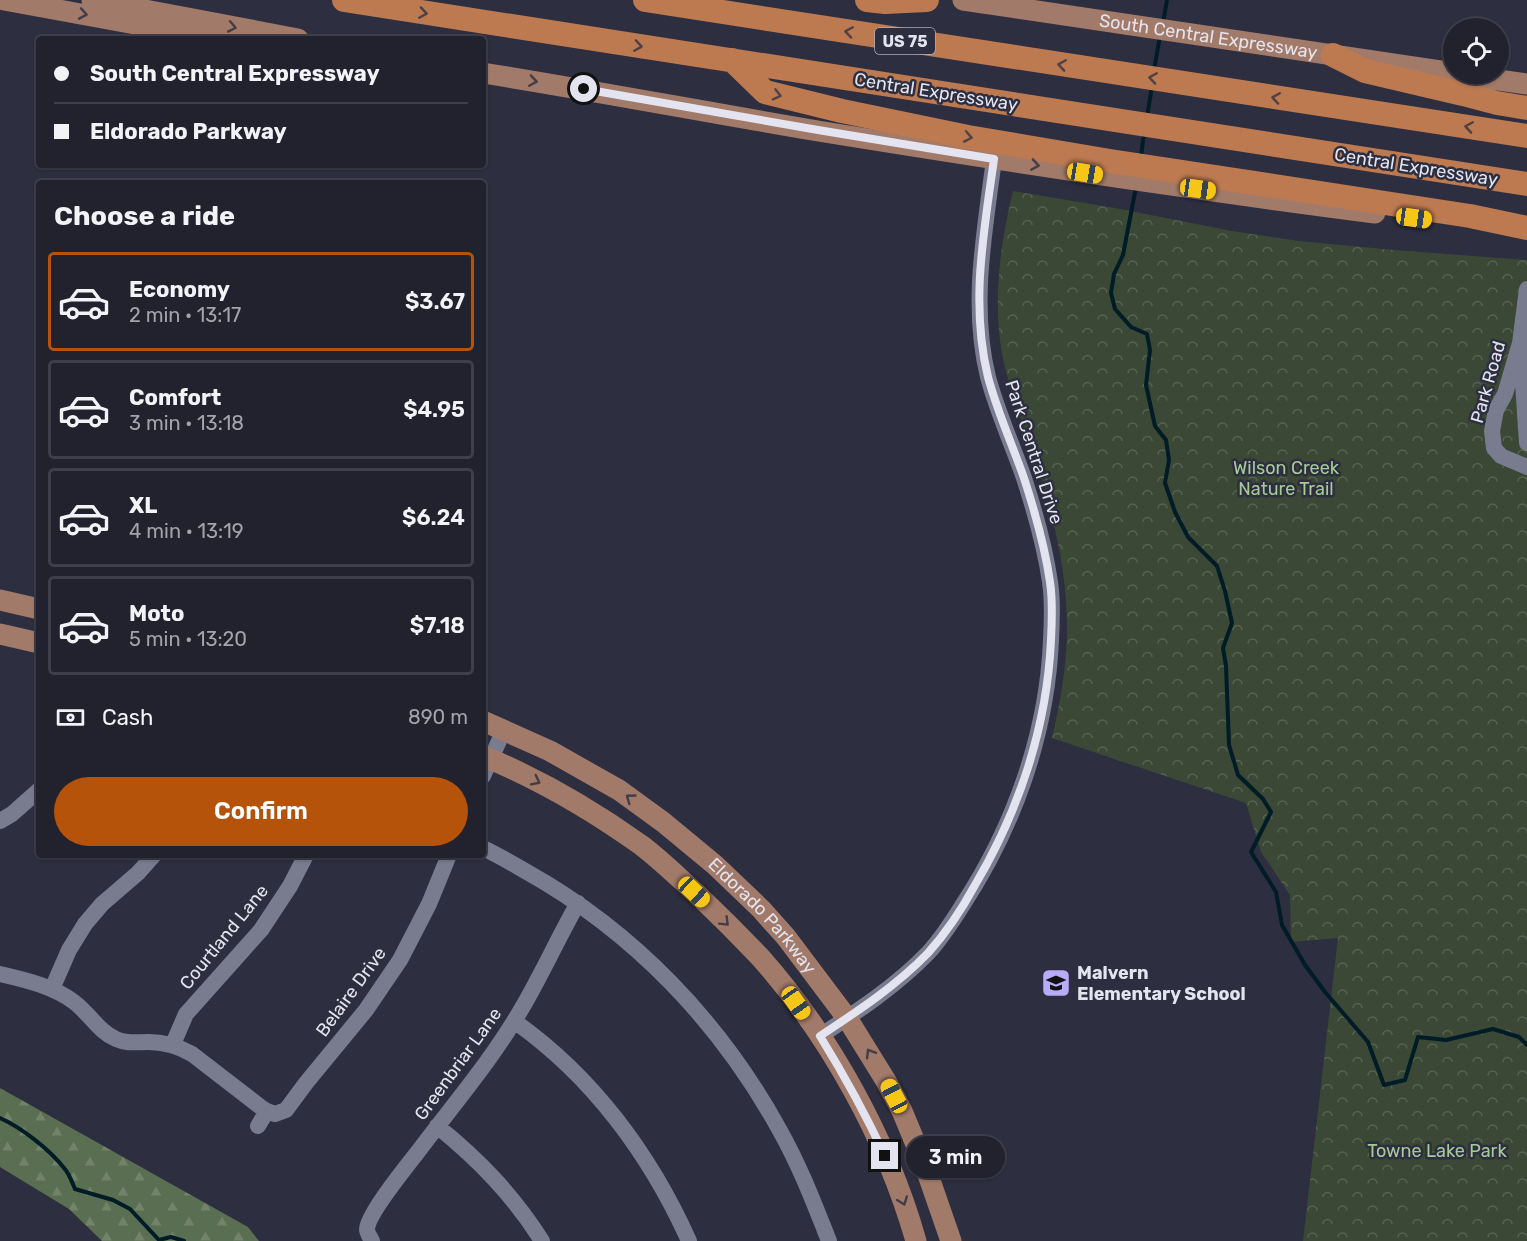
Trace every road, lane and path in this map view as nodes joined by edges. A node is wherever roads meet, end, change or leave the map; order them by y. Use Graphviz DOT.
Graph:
graph roads {
  1 [pos="4,0"];
  2 [pos="92,0"];
  3 [pos="344,0"];
  4 [pos="645,0"];
  5 [pos="867,0"];
  6 [pos="927,0"];
  7 [pos="963,0"];
  8 [pos="1063,8"];
  9 [pos="201,36"];
  10 [pos="282,36"];
  11 [pos="1333,55"];
  12 [pos="732,60"];
  13 [pos="1443,71"];
  14 [pos="486,74"];
  15 [pos="1509,81"];
  16 [pos="1527,84"];
  17 [pos="1527,108"];
  18 [pos="1527,136"];
  19 [pos="994,159"];
  20 [pos="1108,169"];
  21 [pos="1159,176"];
  22 [pos="1527,184"];
  23 [pos="1527,228"];
  24 [pos="1527,233"];
  25 [pos="1527,289"];
  26 [pos="1520,343"];
  27 [pos="1527,443"];
  28 [pos="1527,467"];
  29 [pos="20,604"];
  30 [pos="6,635"];
  31 [pos="36,642"];
  32 [pos="486,722"];
  33 [pos="504,730"];
  34 [pos="486,762"];
  35 [pos="486,764"];
  36 [pos="36,793"];
  37 [pos="0,821"];
  38 [pos="663,822"];
  39 [pos="642,846"];
  40 [pos="486,850"];
  41 [pos="151,858"];
  42 [pos="304,858"];
  43 [pos="448,858"];
  44 [pos="578,903"];
  45 [pos="0,974"];
  46 [pos="52,989"];
  47 [pos="848,1018"];
  48 [pos="514,1021"];
  49 [pos="820,1036"];
  50 [pos="173,1044"];
  51 [pos="437,1126"];
  52 [pos="372,1241"];
  53 [pos="542,1241"];
  54 [pos="689,1241"];
  55 [pos="829,1241"];
  56 [pos="916,1241"];
  57 [pos="951,1241"];
  1 -- 9 [label="main road, one-way"];
  2 -- 10 [label="main road, one-way"];
  3 -- 12 [label="highway, Central Expressway, one-way"];
  18 -- 4 [label="highway, US 75, one-way"];
  5 -- 6 [label="highway"];
  7 -- 8 [label="main road, South Central Expressway"];
  8 -- 11 [label="main road, South Central Expressway"];
  11 -- 13 [label="main road, South Central Expressway"];
  11 -- 17 [label="highway"];
  12 -- 20 [label="highway, one-way"];
  12 -- 22 [label="highway, Central Expressway"];
  14 -- 19 [label="main road, one-way"];
  15 -- 16 [label="main road, South Central Expressway"];
  19 -- 20 [label="main road, one-way"];
  19 -- 47 [label="street, Park Central Drive"];
  20 -- 21 [label="highway"];
  21 -- 23 [label="highway"];
  21 -- 24 [label="main road"];
  25 -- 26 [label="street, Park Road"];
  26 -- 27 [label="street"];
  26 -- 28 [label="street, Park Road"];
  29 -- 30 [label="main road"];
  30 -- 31 [label="main road"];
  32 -- 33 [label="main road, Eldorado Parkway"];
  33 -- 34 [label="street"];
  38 -- 33 [label="main road, Eldorado Parkway, one-way"];
  35 -- 39 [label="main road, Eldorado Parkway, one-way"];
  36 -- 37 [label="street"];
  38 -- 39 [label="main road"];
  38 -- 47 [label="main road, Eldorado Parkway"];
  39 -- 49 [label="main road, Eldorado Parkway, one-way"];
  40 -- 44 [label="street"];
  41 -- 46 [label="street"];
  42 -- 50 [label="street, Courtland Lane"];
  43 -- 50 [label="street, Belaire Drive"];
  44 -- 48 [label="street, Greenbriar Lane"];
  44 -- 55 [label="street"];
  45 -- 46 [label="street"];
  46 -- 50 [label="street"];
  47 -- 49 [label="street, Park Central Drive"];
  57 -- 47 [label="main road, Eldorado Parkway, one-way"];
  48 -- 51 [label="street, Greenbriar Lane"];
  48 -- 54 [label="street"];
  49 -- 56 [label="main road, Eldorado Parkway, one-way"];
  51 -- 52 [label="street, Greenbriar Lane"];
  51 -- 53 [label="street"];
}
